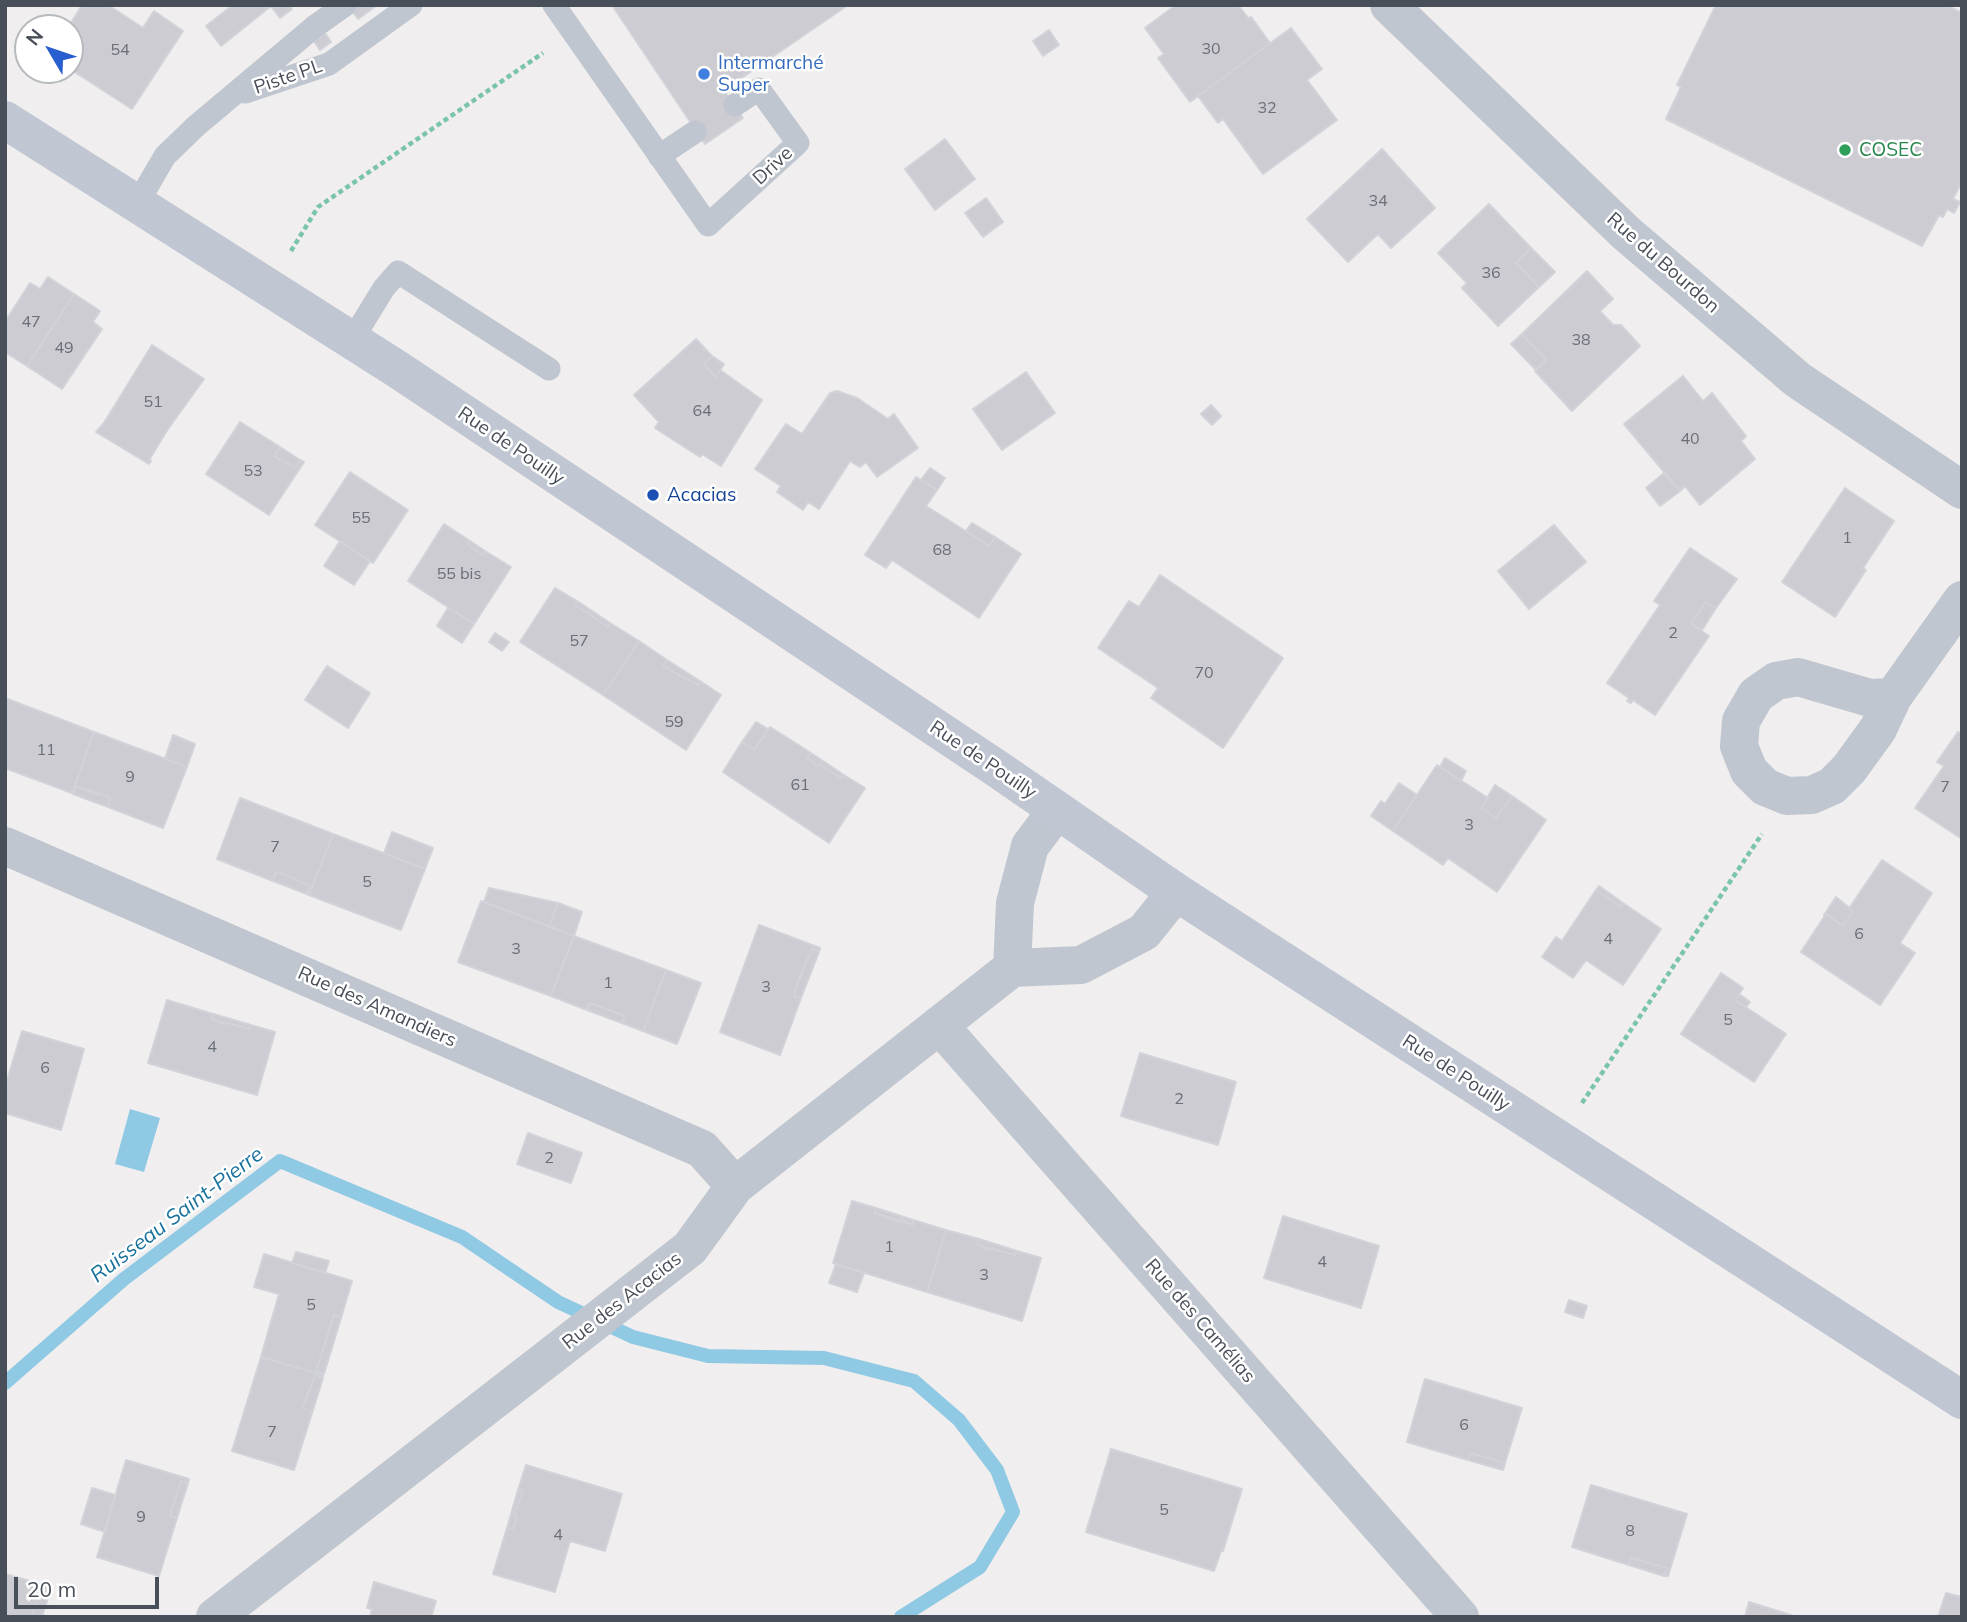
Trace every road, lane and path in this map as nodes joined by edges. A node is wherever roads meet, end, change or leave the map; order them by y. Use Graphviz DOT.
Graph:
graph roads {
  1 [pos="345,5"];
  2 [pos="411,5"];
  3 [pos="554,5"];
  4 [pos="1389,5"];
  5 [pos="574,34"];
  6 [pos="232,96"];
  7 [pos="735,105"];
  8 [pos="5,120"];
  9 [pos="695,132"];
  10 [pos="659,156"];
  11 [pos="137,204"];
  12 [pos="270,288"];
  13 [pos="352,340"];
  14 [pos="549,369"];
  15 [pos="1962,490"];
  16 [pos="1962,600"];
  17 [pos="1894,697"];
  18 [pos="1787,796"];
  19 [pos="1057,810"];
  20 [pos="5,846"];
  21 [pos="1176,892"];
  22 [pos="1012,968"];
  23 [pos="939,1025"];
  24 [pos="1559,1139"];
  25 [pos="736,1186"];
  26 [pos="1962,1400"];
  27 [pos="215,1617"];
  28 [pos="1460,1617"];
  1 -- 6 [label="lane"];
  2 -- 6 [label="lane, Piste PL"];
  3 -- 5 [label="lane"];
  4 -- 15 [label="street, Rue du Bourdon"];
  5 -- 10 [label="lane"];
  5 -- 12 [label="path"];
  6 -- 11 [label="lane"];
  7 -- 10 [label="lane, Drive"];
  8 -- 11 [label="main road, Rue de Pouilly"];
  9 -- 10 [label="lane"];
  11 -- 12 [label="main road, Rue de Pouilly"];
  12 -- 13 [label="main road, Rue de Pouilly"];
  13 -- 14 [label="lane"];
  13 -- 19 [label="main road, Rue de Pouilly"];
  16 -- 17 [label="street"];
  17 -- 18 [label="street"];
  17 -- 18 [label="street"];
  18 -- 24 [label="path"];
  19 -- 21 [label="main road, Rue de Pouilly"];
  19 -- 22 [label="street"];
  20 -- 25 [label="street, Rue des Amandiers"];
  21 -- 22 [label="street"];
  21 -- 24 [label="main road, Rue de Pouilly"];
  22 -- 23 [label="street, Rue des Acacias"];
  23 -- 25 [label="street, Rue des Acacias"];
  23 -- 28 [label="street, Rue des Camélias"];
  24 -- 26 [label="main road, Rue de Pouilly"];
  25 -- 27 [label="street, Rue des Acacias"];
}
